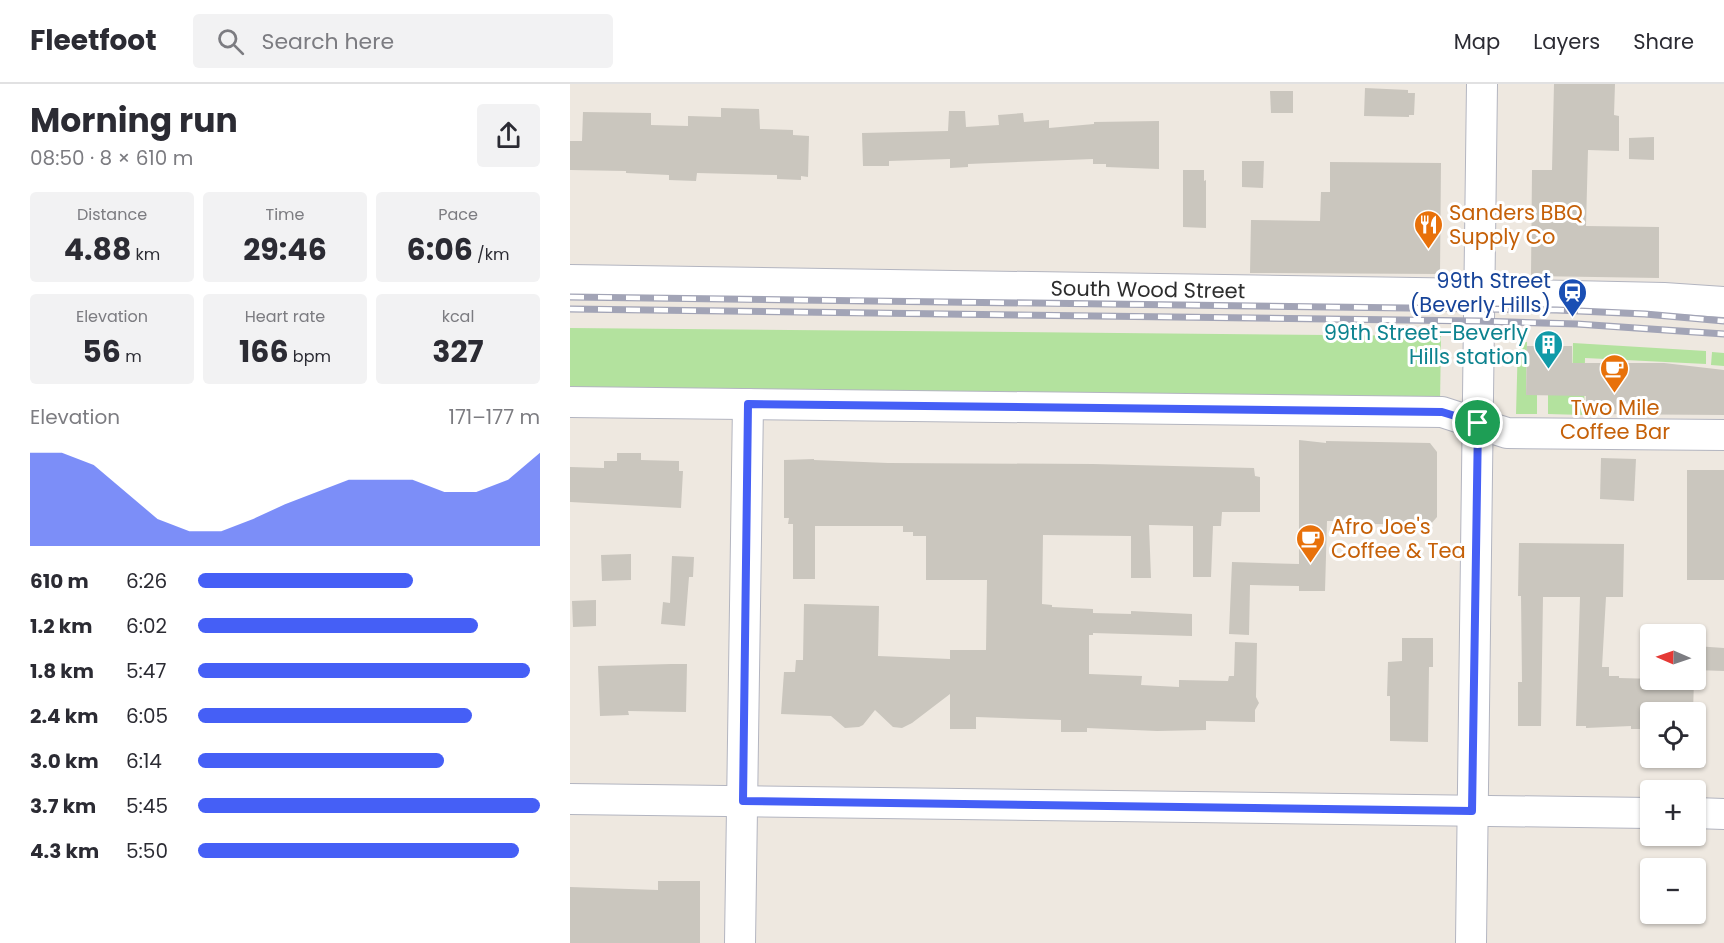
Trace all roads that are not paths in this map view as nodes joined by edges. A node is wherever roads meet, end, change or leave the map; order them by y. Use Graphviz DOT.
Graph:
graph roads {
  1 [pos="1482,84"];
  2 [pos="570,280"];
  3 [pos="1480,294"];
  4 [pos="1724,302"];
  5 [pos="570,402"];
  6 [pos="748,404"];
  7 [pos="1478,423"];
  8 [pos="1724,435"];
  9 [pos="570,799"];
  10 [pos="743,801"];
  11 [pos="1472,811"];
  12 [pos="1640,813"];
  13 [pos="1706,813"];
  14 [pos="1724,814"];
  15 [pos="740,943"];
  16 [pos="1471,943"];
  1 -- 3 [label="street"];
  2 -- 3 [label="street, South Wood Street"];
  3 -- 4 [label="street, South Wood Street"];
  3 -- 7 [label="street"];
  5 -- 6 [label="street"];
  6 -- 7 [label="street"];
  6 -- 10 [label="street"];
  7 -- 8 [label="street"];
  7 -- 11 [label="street"];
  9 -- 10 [label="street"];
  10 -- 11 [label="street"];
  10 -- 15 [label="street"];
  11 -- 12 [label="street"];
  11 -- 16 [label="street"];
  13 -- 14 [label="street"];
}
